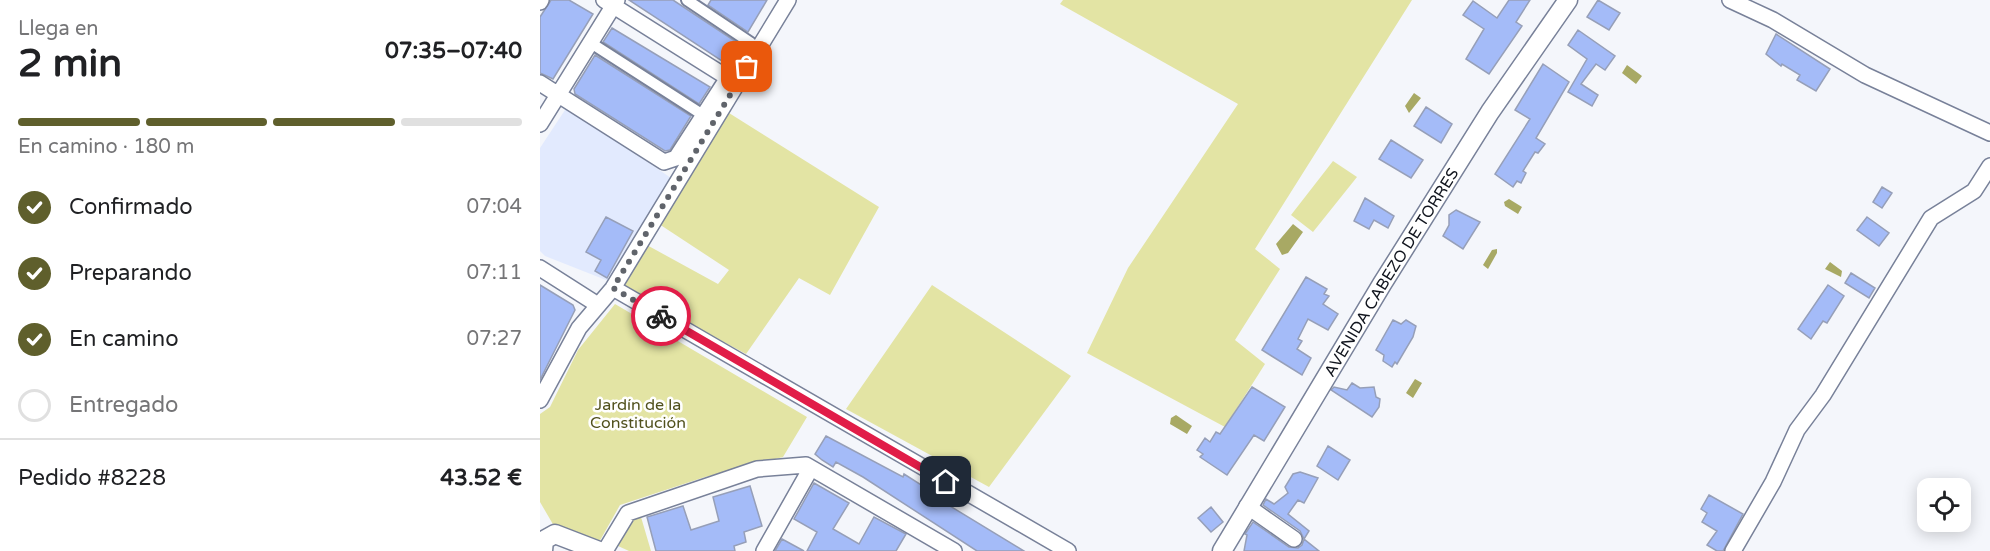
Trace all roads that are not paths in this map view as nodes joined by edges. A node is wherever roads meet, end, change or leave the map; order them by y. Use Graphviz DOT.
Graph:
graph roads {
  1 [pos="687,0"];
  2 [pos="778,0"];
  3 [pos="788,0"];
  4 [pos="1568,0"];
  5 [pos="1730,0"];
  6 [pos="612,2"];
  7 [pos="591,43"];
  8 [pos="751,43"];
  9 [pos="732,81"];
  10 [pos="540,82"];
  11 [pos="558,94"];
  12 [pos="703,115"];
  13 [pos="540,124"];
  14 [pos="1990,133"];
  15 [pos="1990,166"];
  16 [pos="540,268"];
  17 [pos="613,288"];
  18 [pos="598,305"];
  19 [pos="540,400"];
  20 [pos="837,429"];
  21 [pos="811,468"];
  22 [pos="1247,506"];
  23 [pos="545,539"];
  24 [pos="1294,539"];
  25 [pos="599,551"];
  26 [pos="605,551"];
  27 [pos="764,551"];
  28 [pos="954,551"];
  29 [pos="1048,551"];
  30 [pos="1068,551"];
  31 [pos="1222,551"];
  32 [pos="1733,551"];
  1 -- 8 [label="street"];
  2 -- 8 [label="street"];
  3 -- 9 [label="street"];
  4 -- 22 [label="street, AVENIDA CABEZO DE TORRES"];
  5 -- 14 [label="street"];
  6 -- 7 [label="street"];
  6 -- 9 [label="street"];
  7 -- 11 [label="street"];
  7 -- 12 [label="street"];
  8 -- 9 [label="street"];
  9 -- 12 [label="street"];
  9 -- 17 [label="street"];
  10 -- 11 [label="street"];
  11 -- 12 [label="street"];
  11 -- 13 [label="street"];
  15 -- 32 [label="street"];
  16 -- 18 [label="street"];
  17 -- 18 [label="street"];
  17 -- 30 [label="street"];
  18 -- 19 [label="street"];
  20 -- 29 [label="street"];
  21 -- 26 [label="street"];
  21 -- 27 [label="street"];
  21 -- 28 [label="street"];
  22 -- 24 [label="street"];
  22 -- 31 [label="street, AVENIDA CABEZO DE TORRES"];
  23 -- 25 [label="street"];
}
